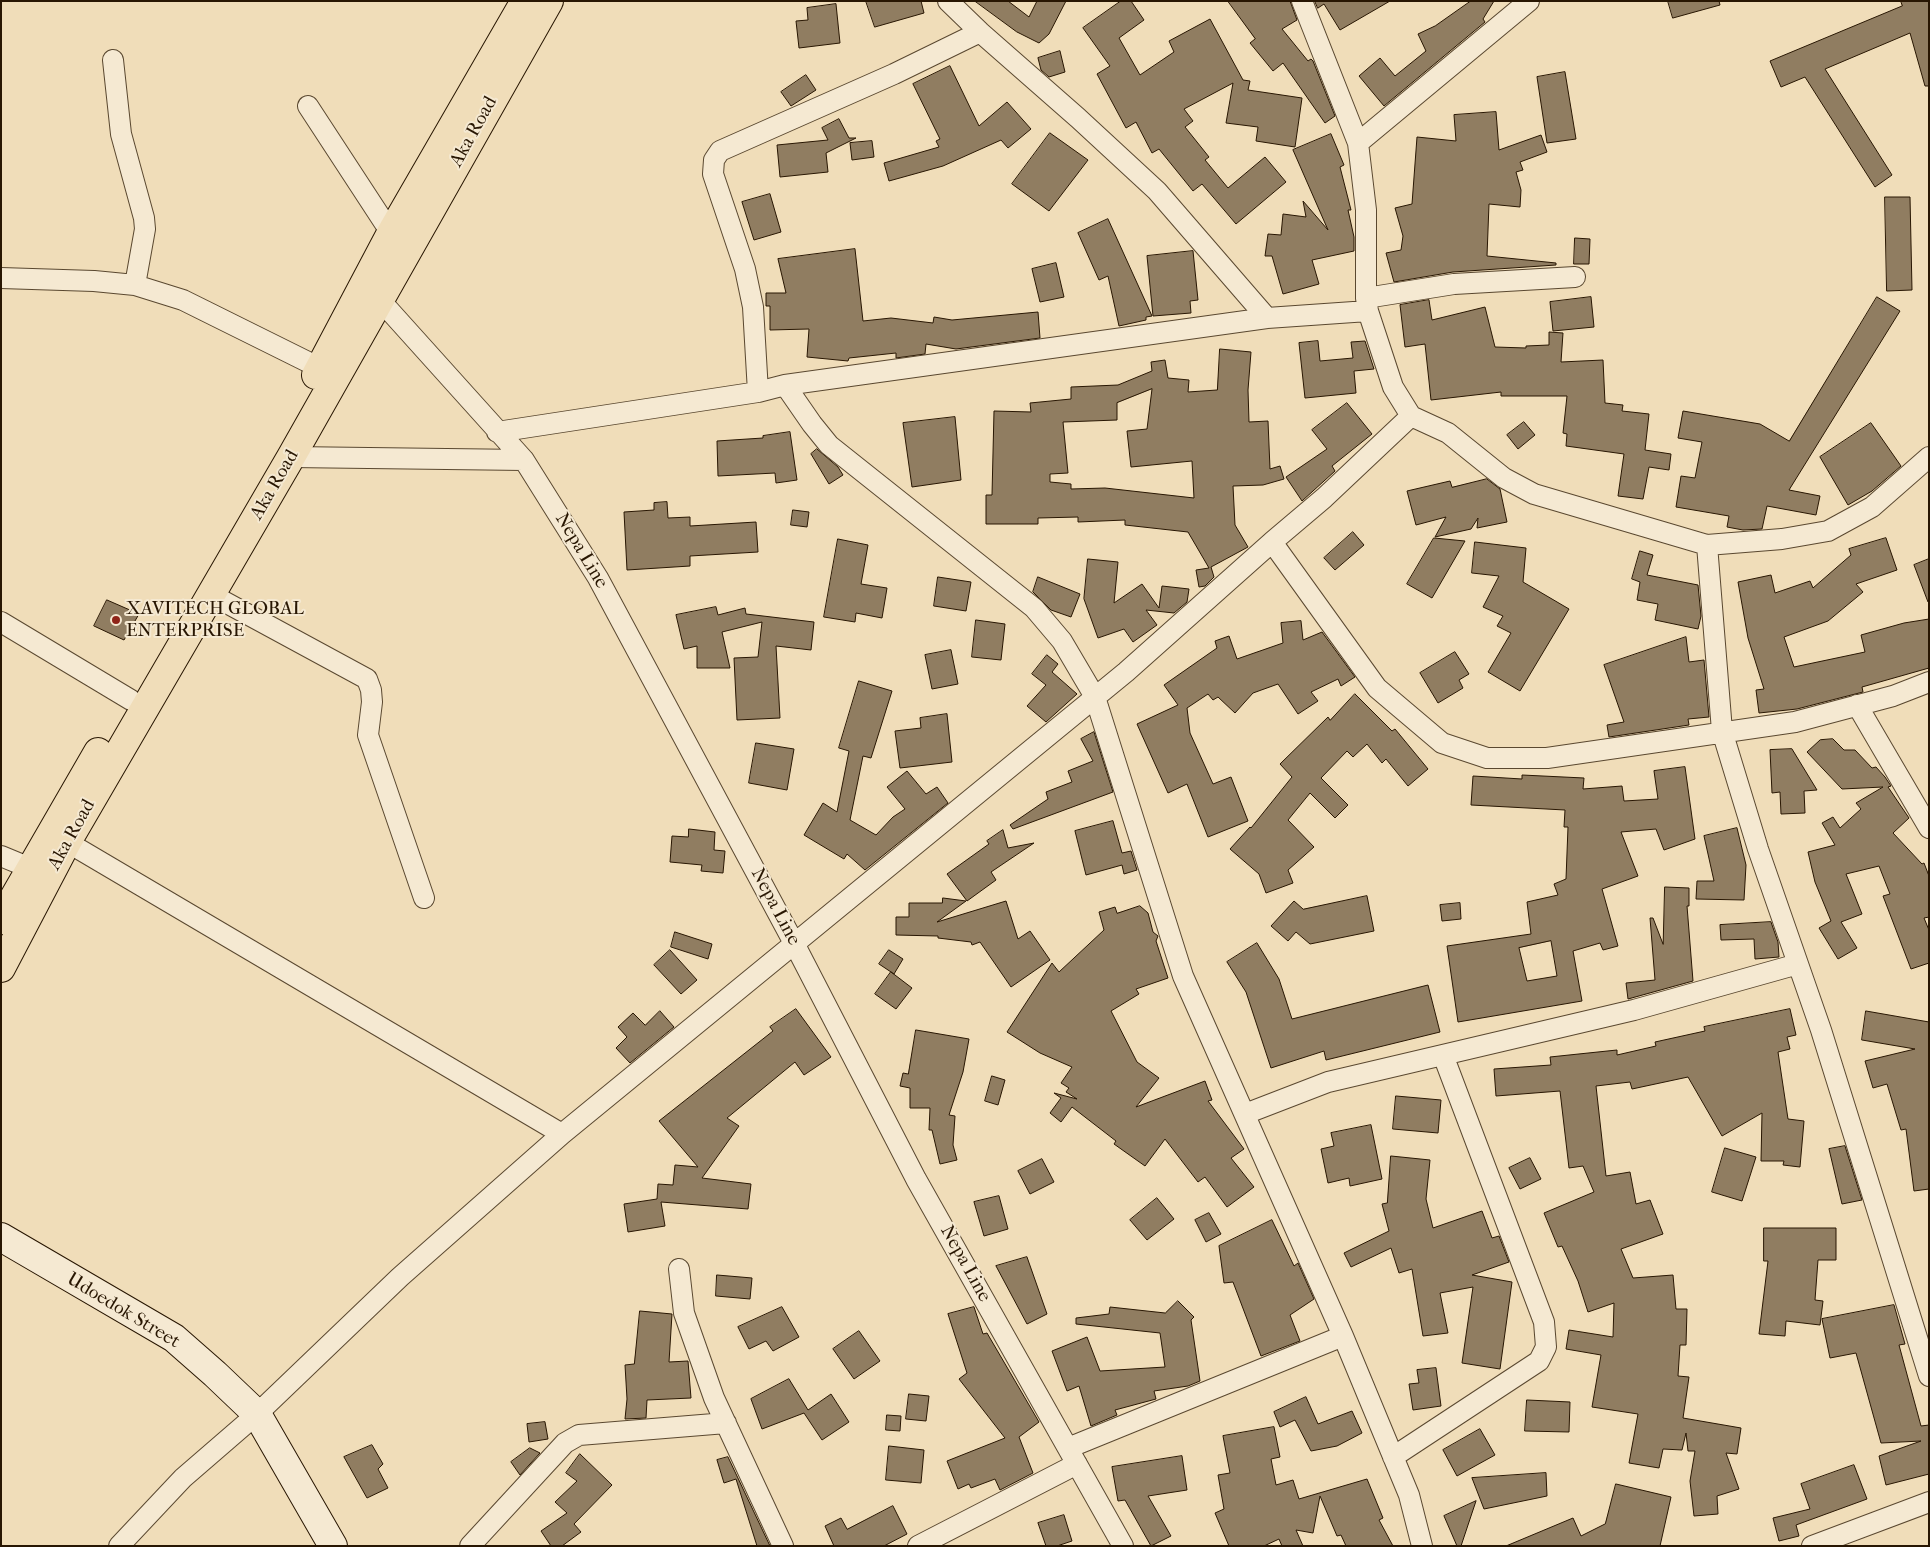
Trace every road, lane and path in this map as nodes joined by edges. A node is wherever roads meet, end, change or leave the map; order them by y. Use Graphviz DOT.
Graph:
graph roads {
  1 [pos="524,1"];
  2 [pos="548,1"];
  3 [pos="948,1"];
  4 [pos="1302,1"];
  5 [pos="1529,1"];
  6 [pos="980,32"];
  7 [pos="113,60"];
  8 [pos="308,106"];
  9 [pos="1358,143"];
  10 [pos="391,233"];
  11 [pos="1575,277"];
  12 [pos="1,278"];
  13 [pos="135,285"];
  14 [pos="380,300"];
  15 [pos="1367,304"];
  16 [pos="1267,318"];
  17 [pos="320,368"];
  18 [pos="785,385"];
  19 [pos="758,392"];
  20 [pos="1411,416"];
  21 [pos="497,432"];
  22 [pos="291,457"];
  23 [pos="1929,457"];
  24 [pos="524,460"];
  25 [pos="1272,542"];
  26 [pos="1708,545"];
  27 [pos="212,595"];
  28 [pos="1,622"];
  29 [pos="1929,682"];
  30 [pos="1096,697"];
  31 [pos="131,700"];
  32 [pos="1857,705"];
  33 [pos="1722,731"];
  34 [pos="1929,828"];
  35 [pos="68,842"];
  36 [pos="1,856"];
  37 [pos="30,868"];
  38 [pos="424,898"];
  39 [pos="1,920"];
  40 [pos="795,945"];
  41 [pos="1798,964"];
  42 [pos="1,968"];
  43 [pos="1443,1055"];
  44 [pos="1245,1114"];
  45 [pos="562,1134"];
  46 [pos="1,1237"];
  47 [pos="679,1269"];
  48 [pos="1343,1336"];
  49 [pos="1929,1376"];
  50 [pos="257,1414"];
  51 [pos="726,1423"];
  52 [pos="1073,1456"];
  53 [pos="1393,1456"];
  54 [pos="1929,1502"];
  55 [pos="948,1538"];
  56 [pos="119,1546"];
  57 [pos="333,1546"];
  58 [pos="470,1546"];
  59 [pos="783,1546"];
  60 [pos="918,1546"];
  61 [pos="1123,1546"];
  62 [pos="1422,1546"];
  63 [pos="1812,1546"];
  1 -- 10 [label="main road, Aka Road"];
  2 -- 14 [label="main road, Aka Road"];
  3 -- 6 [label="street"];
  4 -- 9 [label="street"];
  5 -- 9 [label="street"];
  6 -- 16 [label="street"];
  6 -- 19 [label="street"];
  7 -- 13 [label="street"];
  8 -- 10 [label="street"];
  9 -- 15 [label="street"];
  10 -- 17 [label="main road, Aka Road"];
  11 -- 15 [label="street"];
  12 -- 13 [label="street"];
  13 -- 17 [label="street"];
  14 -- 21 [label="street, Nepa Line"];
  14 -- 22 [label="main road, Aka Road"];
  15 -- 16 [label="street"];
  15 -- 20 [label="street"];
  16 -- 18 [label="street"];
  17 -- 31 [label="main road, Aka Road"];
  18 -- 19 [label="street"];
  18 -- 30 [label="street"];
  19 -- 21 [label="street"];
  20 -- 25 [label="street"];
  20 -- 26 [label="street"];
  21 -- 24 [label="street, Nepa Line"];
  22 -- 24 [label="street"];
  22 -- 27 [label="main road, Aka Road"];
  23 -- 26 [label="street"];
  24 -- 40 [label="street, Nepa Line"];
  25 -- 30 [label="street"];
  25 -- 33 [label="street"];
  26 -- 33 [label="street"];
  27 -- 35 [label="main road, Aka Road"];
  27 -- 38 [label="street"];
  28 -- 31 [label="street"];
  29 -- 32 [label="street"];
  30 -- 40 [label="street"];
  30 -- 44 [label="street"];
  31 -- 37 [label="main road, Aka Road"];
  32 -- 33 [label="street"];
  32 -- 34 [label="street"];
  33 -- 41 [label="street"];
  35 -- 42 [label="main road, Aka Road"];
  35 -- 45 [label="street"];
  36 -- 37 [label="street"];
  37 -- 39 [label="main road, Aka Road"];
  40 -- 45 [label="street"];
  40 -- 52 [label="street, Nepa Line"];
  41 -- 43 [label="street"];
  41 -- 49 [label="street"];
  43 -- 44 [label="street"];
  43 -- 53 [label="street"];
  44 -- 48 [label="street"];
  45 -- 50 [label="street"];
  46 -- 50 [label="street, Udoedok Street"];
  47 -- 51 [label="street"];
  48 -- 52 [label="street"];
  48 -- 53 [label="street"];
  50 -- 56 [label="street"];
  50 -- 57 [label="street, Udoedok Street"];
  51 -- 58 [label="street"];
  51 -- 59 [label="street"];
  52 -- 55 [label="street"];
  52 -- 61 [label="street, Nepa Line"];
  53 -- 62 [label="street"];
  54 -- 63 [label="street"];
  55 -- 60 [label="street"];
}
